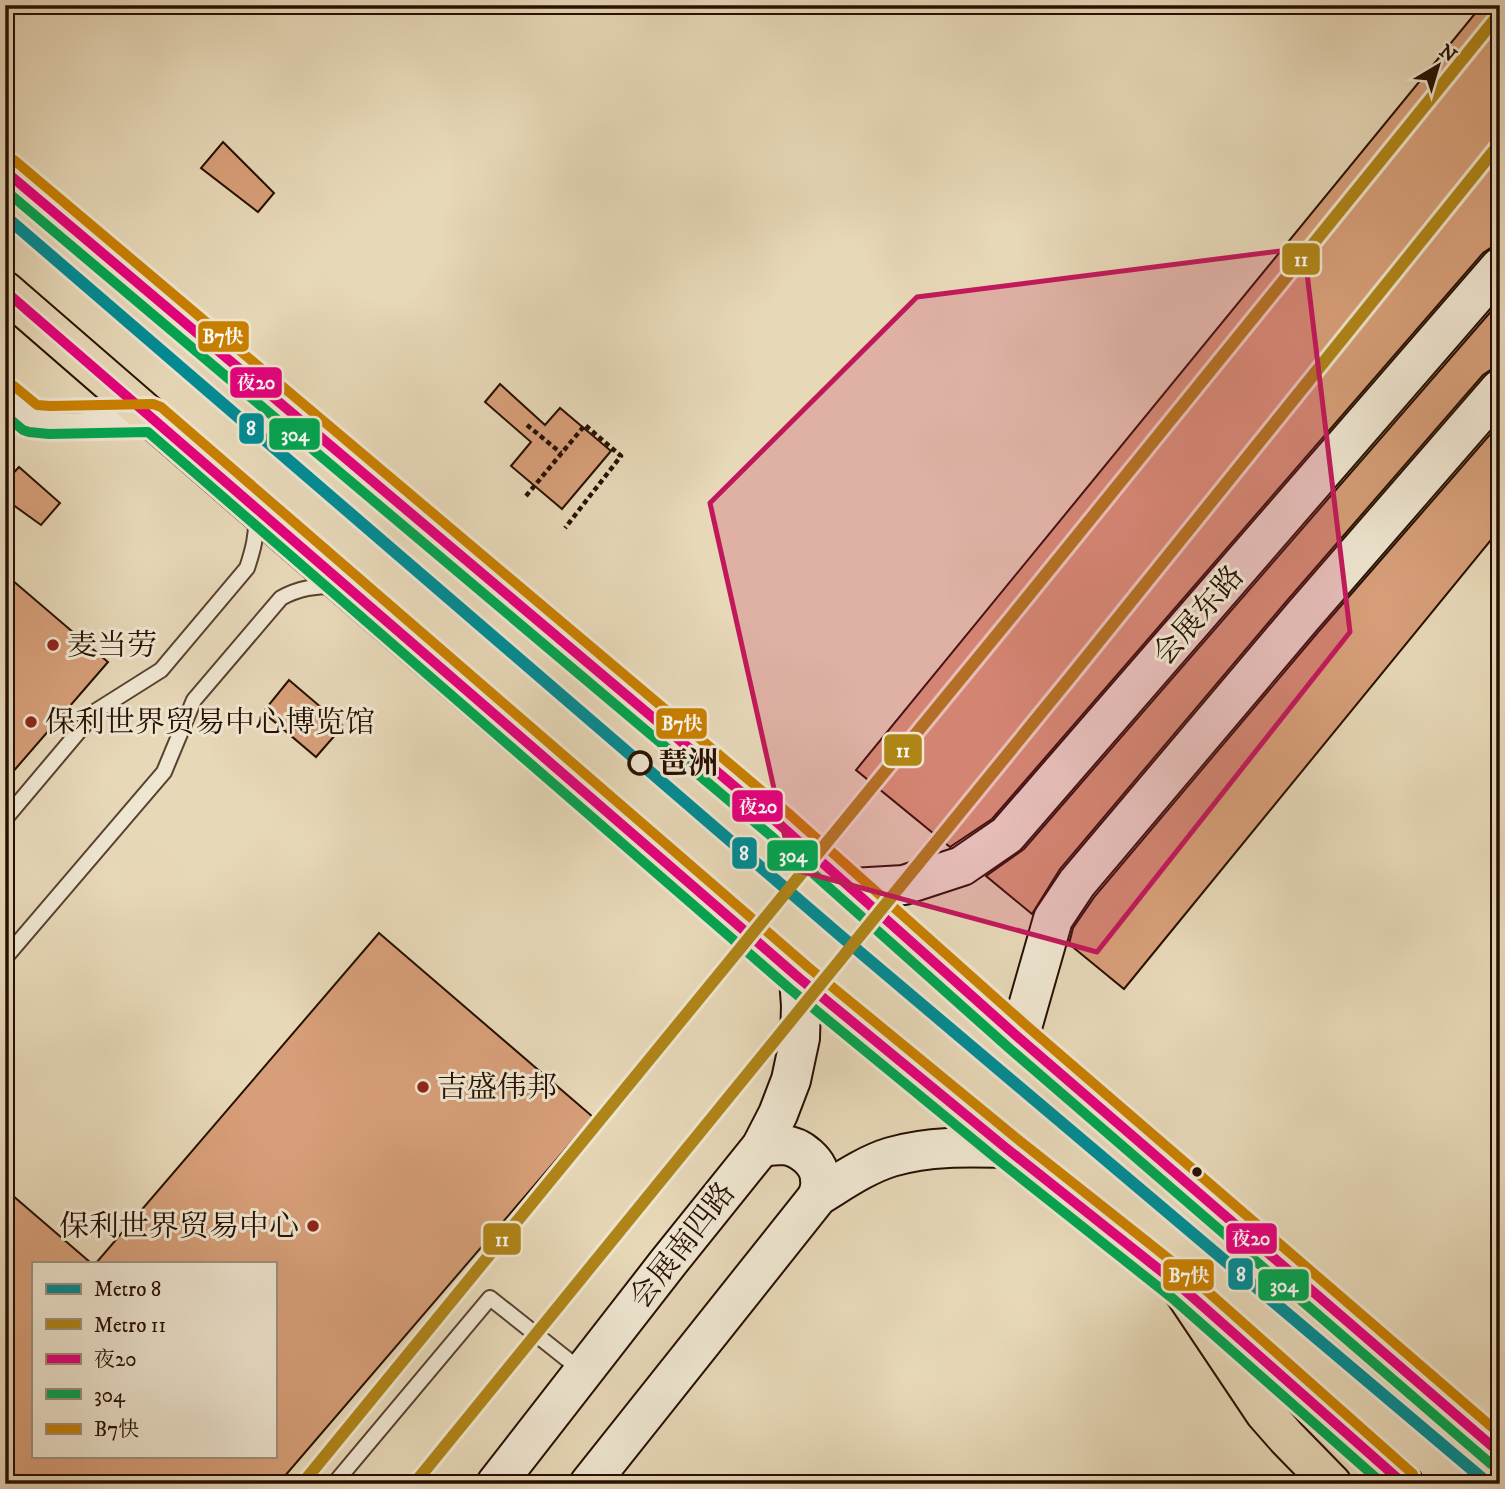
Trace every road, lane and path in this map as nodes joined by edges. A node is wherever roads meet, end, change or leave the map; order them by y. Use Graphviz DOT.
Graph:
graph roads {
  1 [pos="5,171"];
  2 [pos="1500,267"];
  3 [pos="5,291"];
  4 [pos="1500,389"];
  5 [pos="5,397"];
  6 [pos="5,413"];
  7 [pos="31,418"];
  8 [pos="153,418"];
  9 [pos="527,425"];
  10 [pos="561,453"];
  11 [pos="526,496"];
  12 [pos="255,507"];
  13 [pos="565,528"];
  14 [pos="344,585"];
  15 [pos="5,819"];
  16 [pos="852,888"];
  17 [pos="5,958"];
  18 [pos="799,978"];
  19 [pos="1019,1038"];
  20 [pos="761,1147"];
  21 [pos="1006,1148"];
  22 [pos="818,1196"];
  23 [pos="1180,1286"];
  24 [pos="583,1372"];
  25 [pos="1500,1452"];
  26 [pos="334,1484"];
  27 [pos="496,1484"];
  28 [pos="589,1484"];
  29 [pos="1332,1484"];
  30 [pos="1404,1484"];
  1 -- 16 [label="main road"];
  2 -- 16 [label="street, 会展东路"];
  3 -- 8 [label="main road"];
  4 -- 19 [label="street"];
  5 -- 7 [label="lane"];
  6 -- 7 [label="lane"];
  7 -- 8 [label="lane"];
  8 -- 12 [label="main road"];
  9 -- 10 [label="path"];
  10 -- 11 [label="path"];
  10 -- 13 [label="path"];
  12 -- 14 [label="main road"];
  12 -- 15 [label="lane"];
  14 -- 17 [label="lane"];
  14 -- 18 [label="main road"];
  16 -- 19 [label="main road"];
  18 -- 20 [label="street, 会展南四路"];
  18 -- 21 [label="main road"];
  19 -- 25 [label="main road"];
  20 -- 22 [label="street"];
  20 -- 24 [label="street, 会展南四路"];
  21 -- 22 [label="street"];
  21 -- 23 [label="main road"];
  22 -- 28 [label="street"];
  23 -- 29 [label="main road"];
  23 -- 30 [label="main road"];
  24 -- 26 [label="lane"];
  24 -- 27 [label="street, 会展南四路"];
}
